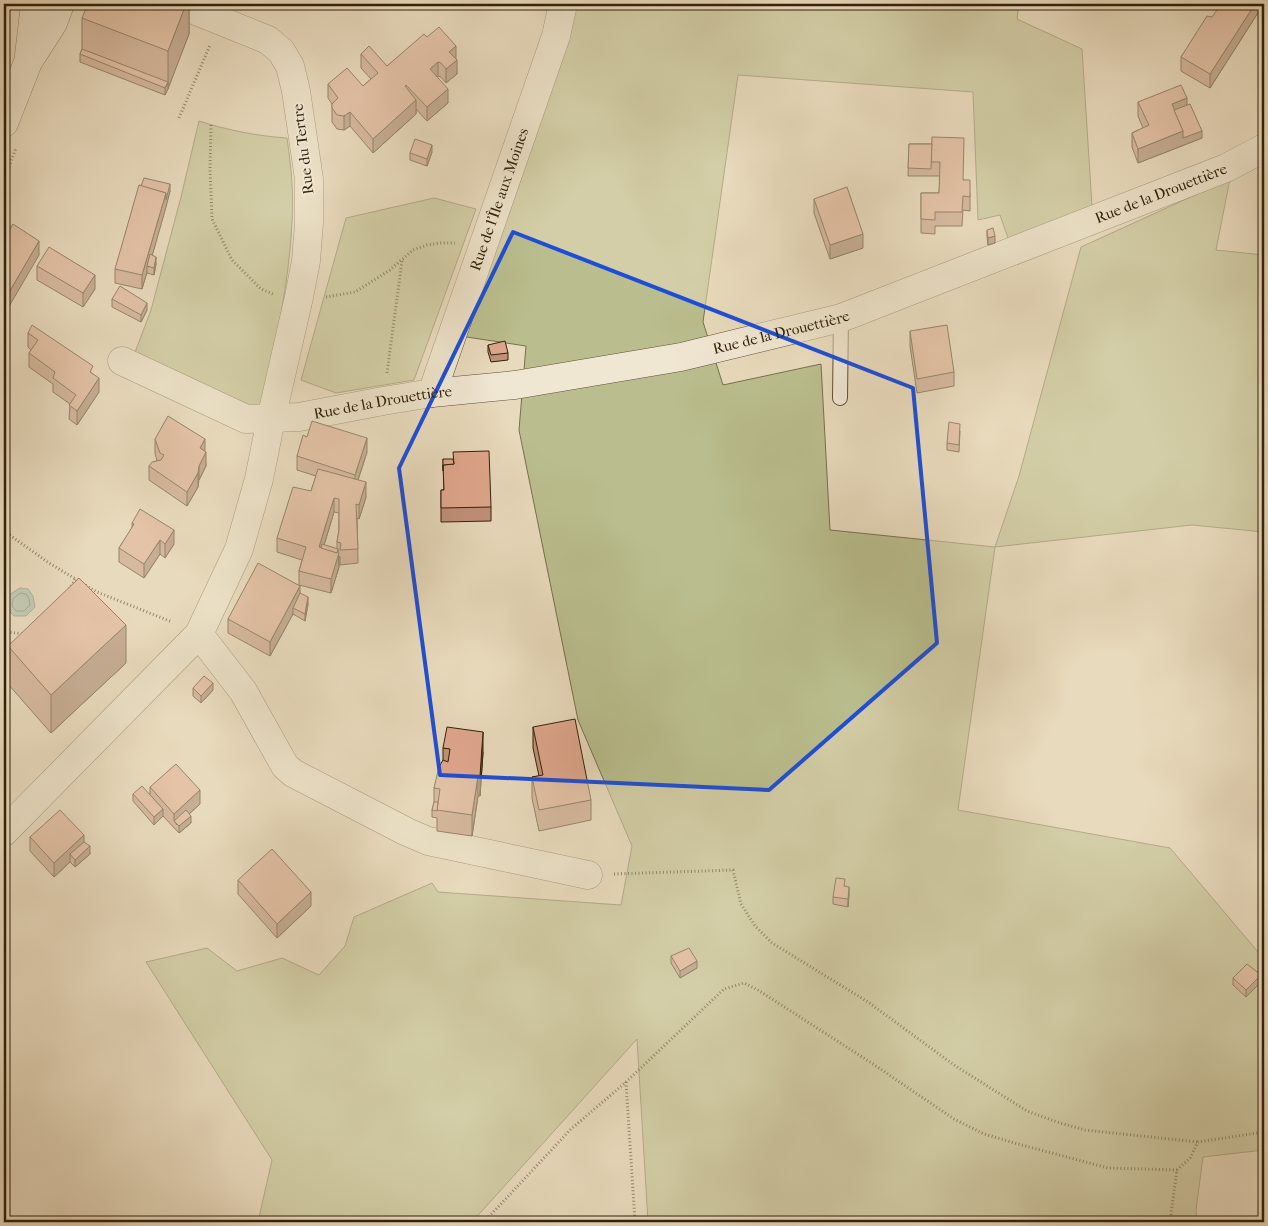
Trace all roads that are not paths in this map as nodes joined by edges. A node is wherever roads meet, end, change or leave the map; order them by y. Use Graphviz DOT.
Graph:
graph roads {
  1 [pos="38,4"];
  2 [pos="60,4"];
  3 [pos="179,4"];
  4 [pos="563,4"];
  5 [pos="28,62"];
  6 [pos="4,123"];
  7 [pos="1264,148"];
  8 [pos="841,318"];
  9 [pos="122,361"];
  10 [pos="432,393"];
  11 [pos="840,398"];
  12 [pos="271,419"];
  13 [pos="199,634"];
  14 [pos="4,832"];
  15 [pos="588,875"];
  1 -- 5 [label="street"];
  2 -- 5 [label="street"];
  3 -- 12 [label="street, Rue du Tertre"];
  4 -- 10 [label="street, Rue de l'Île aux Moines"];
  5 -- 6 [label="street"];
  7 -- 8 [label="street, Rue de la Drouettière"];
  8 -- 10 [label="street, Rue de la Drouettière"];
  8 -- 11 [label="lane"];
  9 -- 12 [label="street, Rue de la Drouettière"];
  10 -- 12 [label="street, Rue de la Drouettière"];
  12 -- 13 [label="street, Rue du Tertre"];
  13 -- 14 [label="street, Rue du Tertre"];
  13 -- 15 [label="street"];
}
